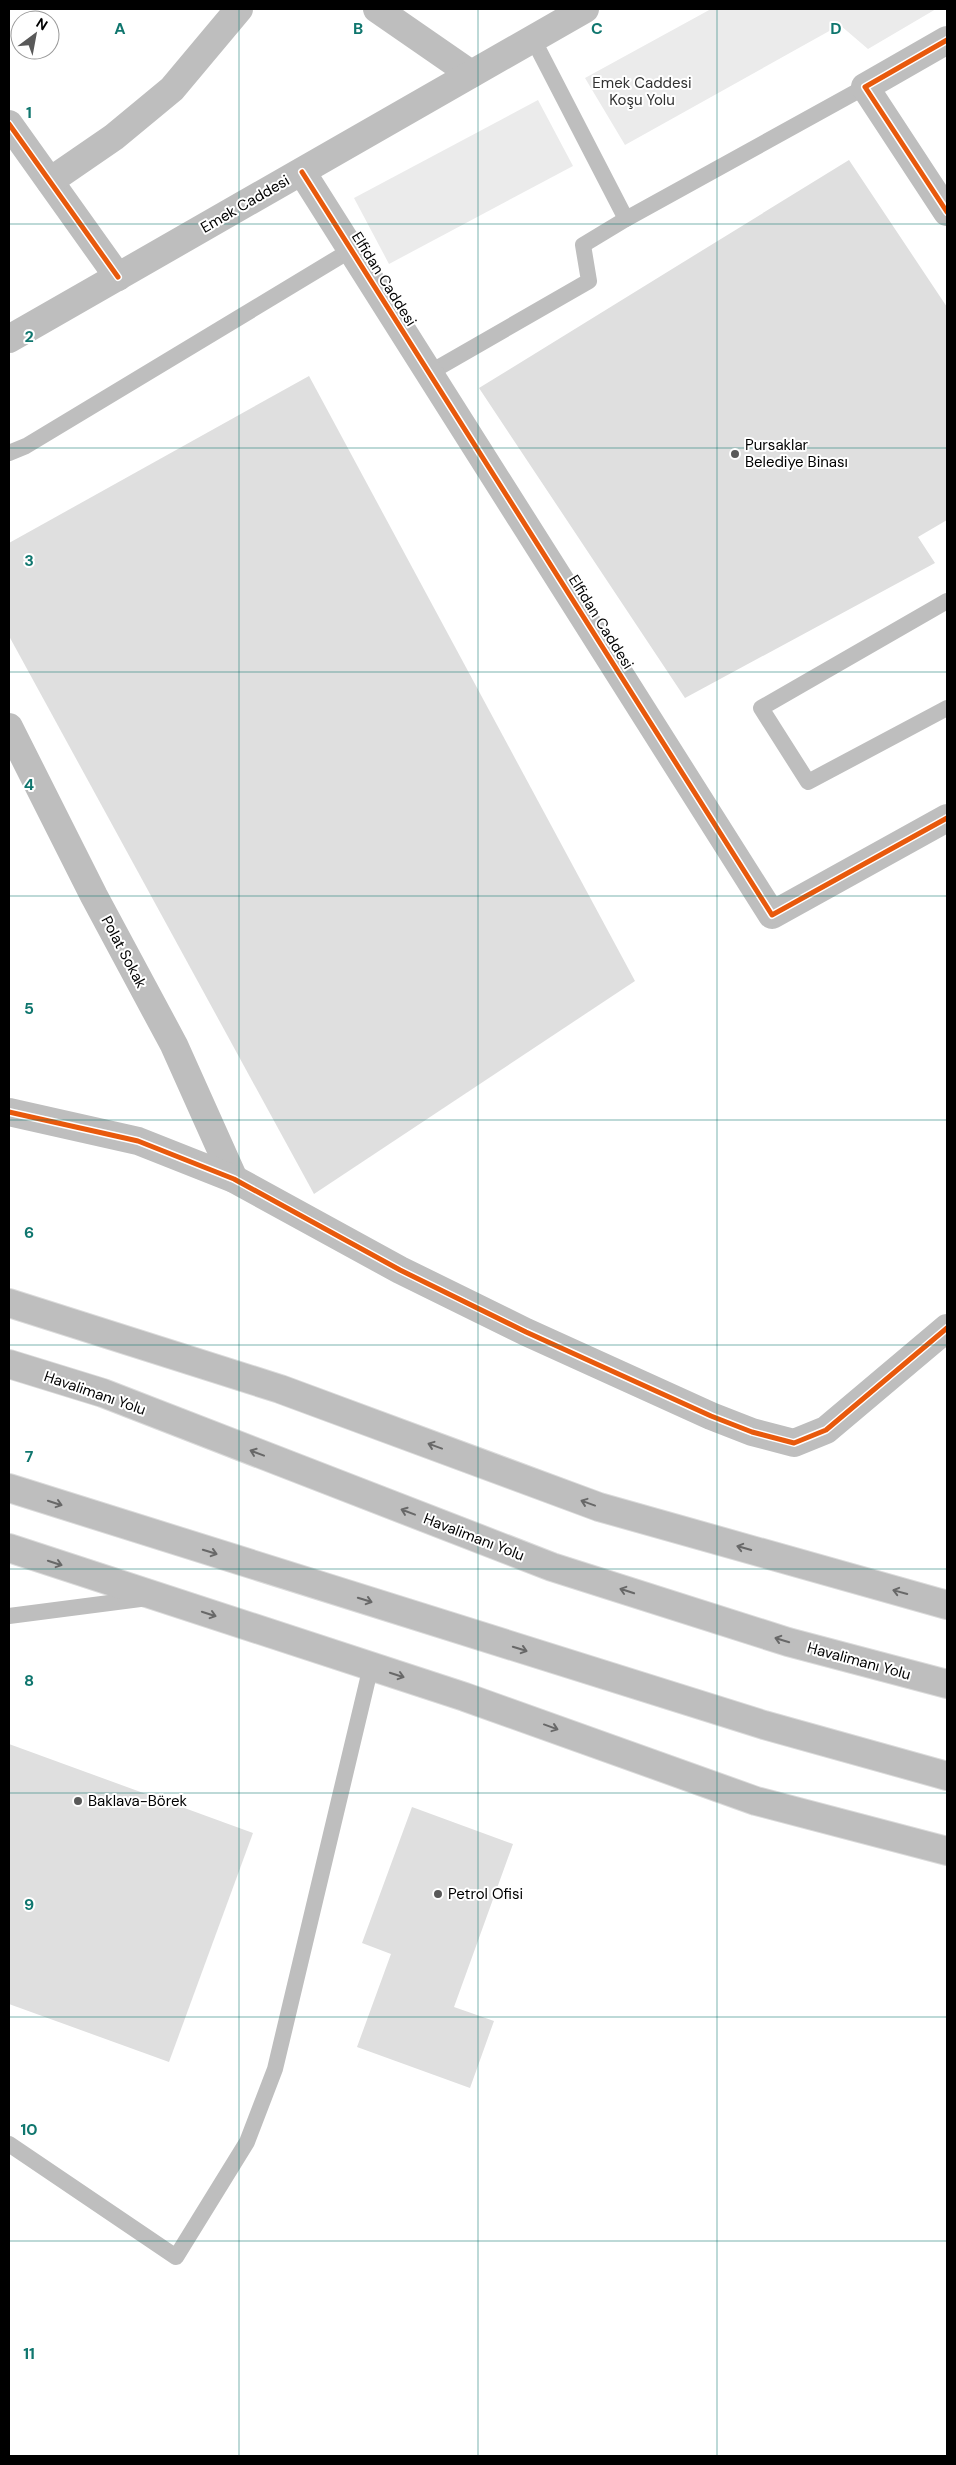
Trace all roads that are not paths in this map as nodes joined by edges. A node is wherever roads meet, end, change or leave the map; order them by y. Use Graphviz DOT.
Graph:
graph roads {
  1 [pos="239,9"];
  2 [pos="377,9"];
  3 [pos="585,9"];
  4 [pos="533,38"];
  5 [pos="947,40"];
  6 [pos="471,74"];
  7 [pos="865,87"];
  8 [pos="9,124"];
  9 [pos="302,172"];
  10 [pos="50,181"];
  11 [pos="947,212"];
  12 [pos="626,218"];
  13 [pos="351,250"];
  14 [pos="118,277"];
  15 [pos="9,339"];
  16 [pos="428,373"];
  17 [pos="9,453"];
  18 [pos="947,601"];
  19 [pos="947,708"];
  20 [pos="9,727"];
  21 [pos="947,818"];
  22 [pos="9,1112"];
  23 [pos="234,1179"];
  24 [pos="9,1304"];
  25 [pos="947,1328"];
  26 [pos="9,1364"];
  27 [pos="9,1488"];
  28 [pos="9,1548"];
  29 [pos="156,1597"];
  30 [pos="947,1605"];
  31 [pos="9,1616"];
  32 [pos="371,1666"];
  33 [pos="947,1684"];
  34 [pos="947,1776"];
  35 [pos="947,1851"];
  36 [pos="9,2144"];
  1 -- 10 [label="main road"];
  2 -- 6 [label="main road"];
  3 -- 4 [label="main road, Emek Caddesi"];
  4 -- 6 [label="main road, Emek Caddesi"];
  4 -- 12 [label="lane"];
  5 -- 7 [label="main road"];
  6 -- 9 [label="main road, Emek Caddesi"];
  7 -- 11 [label="main road"];
  7 -- 12 [label="lane"];
  8 -- 10 [label="main road"];
  9 -- 13 [label="main road, Elfidan Caddesi"];
  9 -- 14 [label="main road, Emek Caddesi"];
  10 -- 14 [label="main road"];
  12 -- 16 [label="lane"];
  13 -- 16 [label="main road, Elfidan Caddesi"];
  13 -- 17 [label="lane"];
  14 -- 15 [label="main road, Emek Caddesi"];
  16 -- 21 [label="main road, Elfidan Caddesi"];
  18 -- 19 [label="lane"];
  20 -- 23 [label="main road, Polat Sokak"];
  22 -- 23 [label="main road"];
  23 -- 25 [label="main road"];
  30 -- 24 [label="main road, one-way"];
  33 -- 26 [label="main road, Havalimanı Yolu, one-way"];
  27 -- 34 [label="main road, one-way"];
  28 -- 29 [label="main road, one-way"];
  29 -- 31 [label="lane"];
  29 -- 32 [label="main road, one-way"];
  32 -- 35 [label="main road, one-way"];
  32 -- 36 [label="lane"];
}
